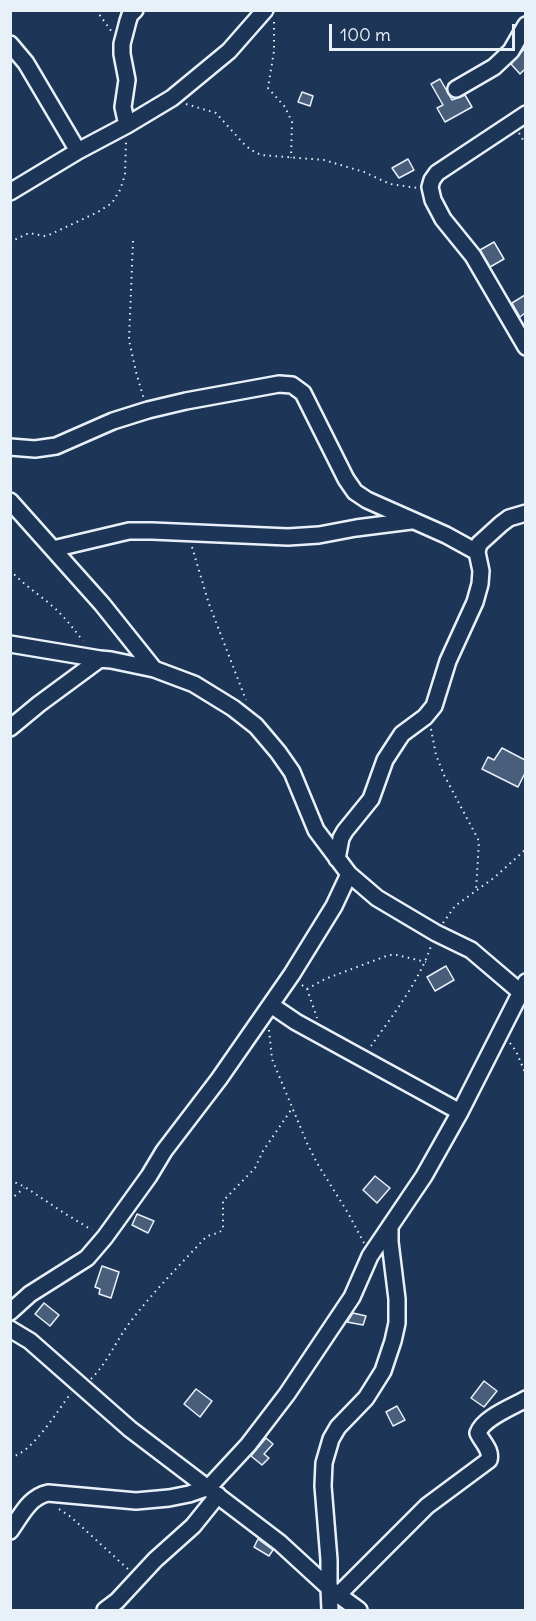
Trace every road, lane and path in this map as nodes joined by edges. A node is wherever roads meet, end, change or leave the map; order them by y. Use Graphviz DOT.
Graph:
graph roads {
  1 [pos="96,10"];
  2 [pos="135,10"];
  3 [pos="270,16"];
  4 [pos="525,25"];
  5 [pos="10,44"];
  6 [pos="122,44"];
  7 [pos="456,89"];
  8 [pos="172,98"];
  9 [pos="525,114"];
  10 [pos="127,125"];
  11 [pos="78,151"];
  12 [pos="291,158"];
  13 [pos="430,188"];
  14 [pos="10,192"];
  15 [pos="133,241"];
  16 [pos="10,242"];
  17 [pos="525,347"];
  18 [pos="148,410"];
  19 [pos="10,447"];
  20 [pos="10,501"];
  21 [pos="525,513"];
  22 [pos="411,521"];
  23 [pos="188,532"];
  24 [pos="53,549"];
  25 [pos="477,552"];
  26 [pos="10,570"];
  27 [pos="10,644"];
  28 [pos="97,659"];
  29 [pos="154,669"];
  30 [pos="248,706"];
  31 [pos="431,712"];
  32 [pos="10,728"];
  33 [pos="525,849"];
  34 [pos="338,860"];
  35 [pos="349,874"];
  36 [pos="476,890"];
  37 [pos="436,933"];
  38 [pos="426,962"];
  39 [pos="292,974"];
  40 [pos="307,989"];
  41 [pos="524,990"];
  42 [pos="269,1007"];
  43 [pos="501,1031"];
  44 [pos="316,1033"];
  45 [pos="362,1059"];
  46 [pos="525,1075"];
  47 [pos="293,1107"];
  48 [pos="460,1112"];
  49 [pos="10,1180"];
  50 [pos="25,1187"];
  51 [pos="10,1200"];
  52 [pos="390,1226"];
  53 [pos="105,1237"];
  54 [pos="370,1256"];
  55 [pos="10,1312"];
  56 [pos="10,1329"];
  57 [pos="80,1385"];
  58 [pos="525,1399"];
  59 [pos="10,1457"];
  60 [pos="213,1491"];
  61 [pos="40,1495"];
  62 [pos="10,1531"];
  63 [pos="139,1580"];
  64 [pos="333,1591"];
  65 [pos="105,1611"];
  66 [pos="330,1611"];
  67 [pos="359,1611"];
  1 -- 6 [label="path"];
  2 -- 6 [label="street"];
  3 -- 8 [label="street"];
  3 -- 12 [label="path"];
  4 -- 7 [label="street"];
  5 -- 11 [label="street"];
  6 -- 10 [label="street"];
  8 -- 10 [label="street"];
  8 -- 12 [label="path"];
  9 -- 13 [label="street"];
  10 -- 11 [label="street"];
  10 -- 16 [label="path"];
  11 -- 14 [label="street"];
  12 -- 13 [label="path"];
  13 -- 17 [label="street"];
  15 -- 18 [label="path"];
  18 -- 19 [label="street"];
  18 -- 22 [label="street"];
  20 -- 24 [label="street"];
  21 -- 25 [label="street"];
  22 -- 23 [label="street"];
  22 -- 25 [label="street"];
  23 -- 24 [label="street"];
  23 -- 30 [label="path"];
  24 -- 29 [label="street"];
  25 -- 31 [label="street"];
  26 -- 28 [label="path"];
  27 -- 28 [label="street"];
  28 -- 29 [label="street"];
  28 -- 32 [label="street"];
  29 -- 34 [label="street"];
  31 -- 34 [label="street"];
  31 -- 36 [label="path"];
  33 -- 36 [label="path"];
  34 -- 35 [label="street"];
  35 -- 37 [label="street"];
  35 -- 39 [label="street"];
  36 -- 37 [label="path"];
  37 -- 38 [label="path"];
  37 -- 41 [label="street"];
  38 -- 40 [label="path"];
  38 -- 45 [label="path"];
  39 -- 40 [label="path"];
  39 -- 42 [label="street"];
  40 -- 44 [label="path"];
  41 -- 43 [label="street"];
  42 -- 44 [label="street"];
  42 -- 47 [label="path"];
  42 -- 53 [label="street"];
  43 -- 46 [label="path"];
  43 -- 48 [label="street"];
  44 -- 45 [label="street"];
  45 -- 48 [label="street"];
  47 -- 54 [label="path"];
  47 -- 57 [label="path"];
  48 -- 52 [label="street"];
  49 -- 50 [label="path"];
  50 -- 51 [label="path"];
  50 -- 53 [label="path"];
  52 -- 54 [label="street"];
  52 -- 64 [label="street"];
  53 -- 55 [label="street"];
  54 -- 60 [label="street"];
  56 -- 57 [label="street"];
  57 -- 59 [label="path"];
  57 -- 60 [label="street"];
  58 -- 64 [label="street"];
  60 -- 61 [label="street"];
  60 -- 63 [label="street"];
  60 -- 64 [label="street"];
  61 -- 62 [label="street"];
  61 -- 63 [label="path"];
  63 -- 65 [label="street"];
  64 -- 66 [label="street"];
  64 -- 67 [label="street"];
}
